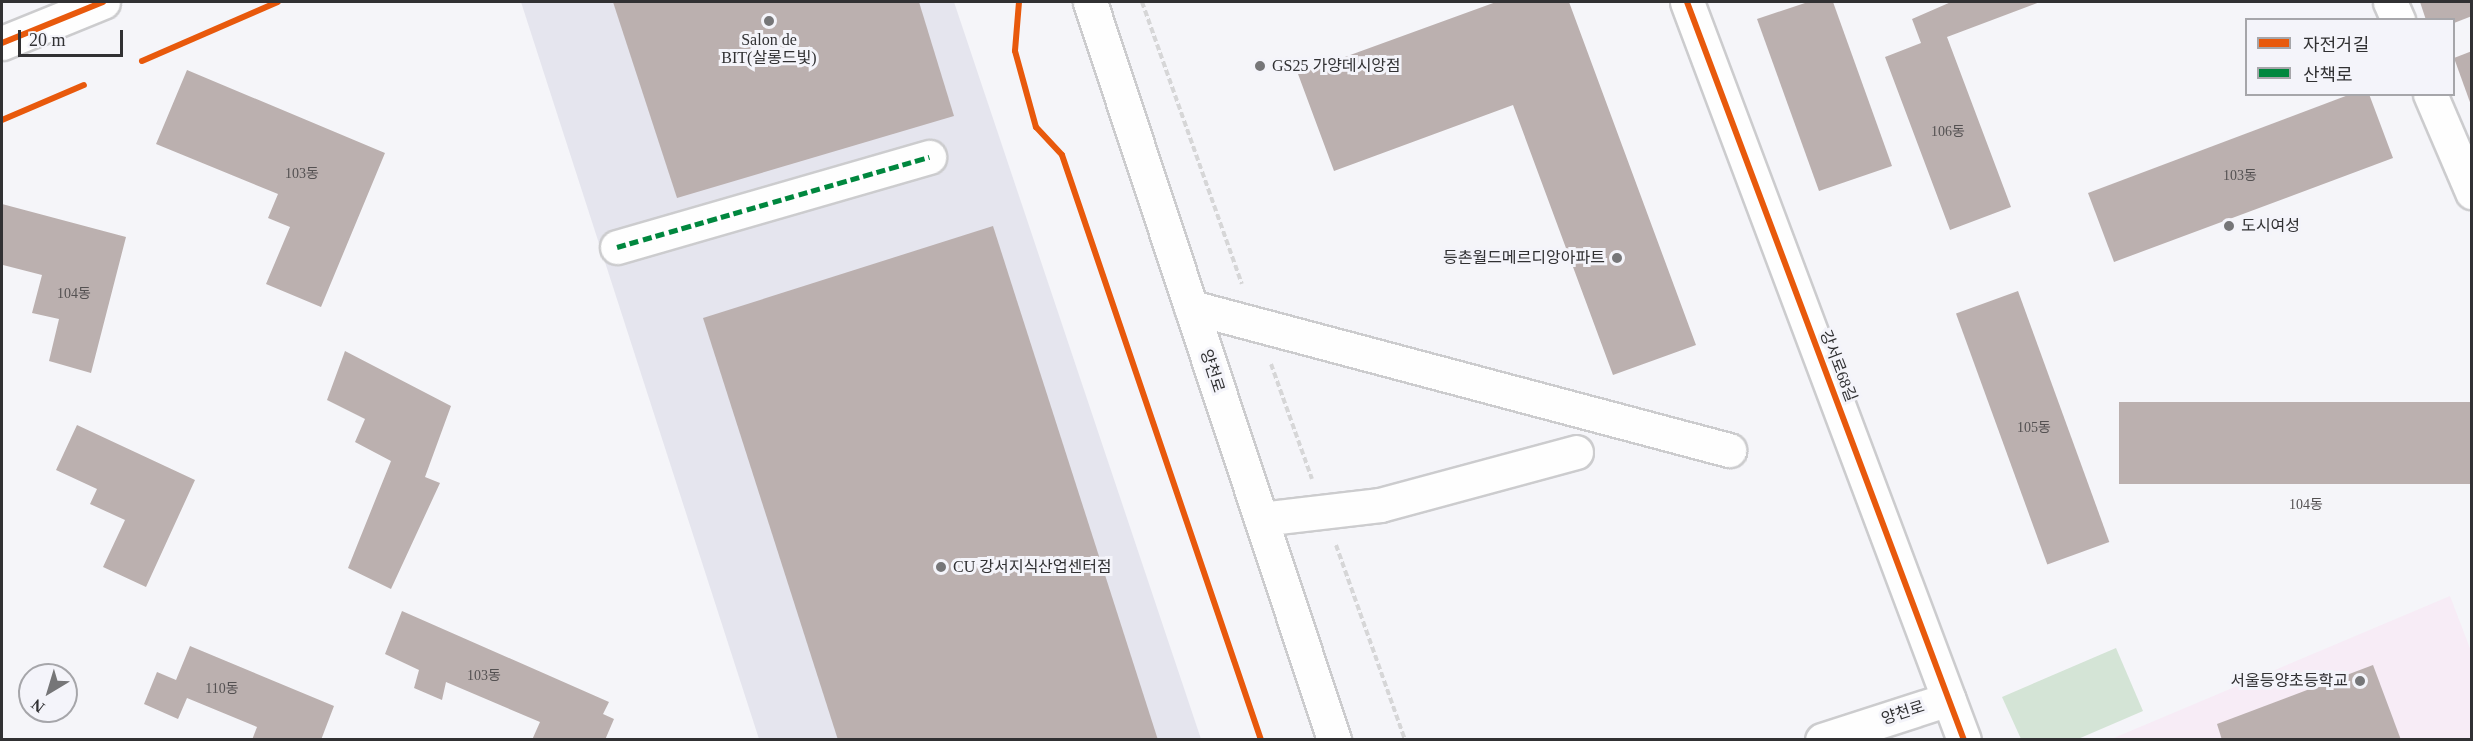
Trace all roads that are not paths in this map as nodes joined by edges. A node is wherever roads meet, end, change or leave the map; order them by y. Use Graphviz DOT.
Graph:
graph roads {
  1 [pos="103,2"];
  2 [pos="1090,2"];
  3 [pos="1687,2"];
  4 [pos="2390,2"];
  5 [pos="2397,18"];
  6 [pos="2,43"];
  7 [pos="2431,96"];
  8 [pos="929,157"];
  9 [pos="2472,192"];
  10 [pos="617,247"];
  11 [pos="1191,307"];
  12 [pos="1729,450"];
  13 [pos="1576,452"];
  14 [pos="1261,519"];
  15 [pos="1949,699"];
  16 [pos="1334,740"];
  17 [pos="1822,740"];
  18 [pos="1964,740"];
  1 -- 6 [label="street"];
  2 -- 11 [label="street, 양천로"];
  3 -- 15 [label="street, 강서로68길"];
  4 -- 5 [label="street"];
  7 -- 9 [label="street"];
  8 -- 10 [label="street"];
  11 -- 12 [label="street"];
  11 -- 14 [label="street, 양천로"];
  13 -- 14 [label="street"];
  14 -- 16 [label="street, 양천로"];
  15 -- 17 [label="street, 양천로"];
  15 -- 18 [label="street, 강서로68길"];
}
